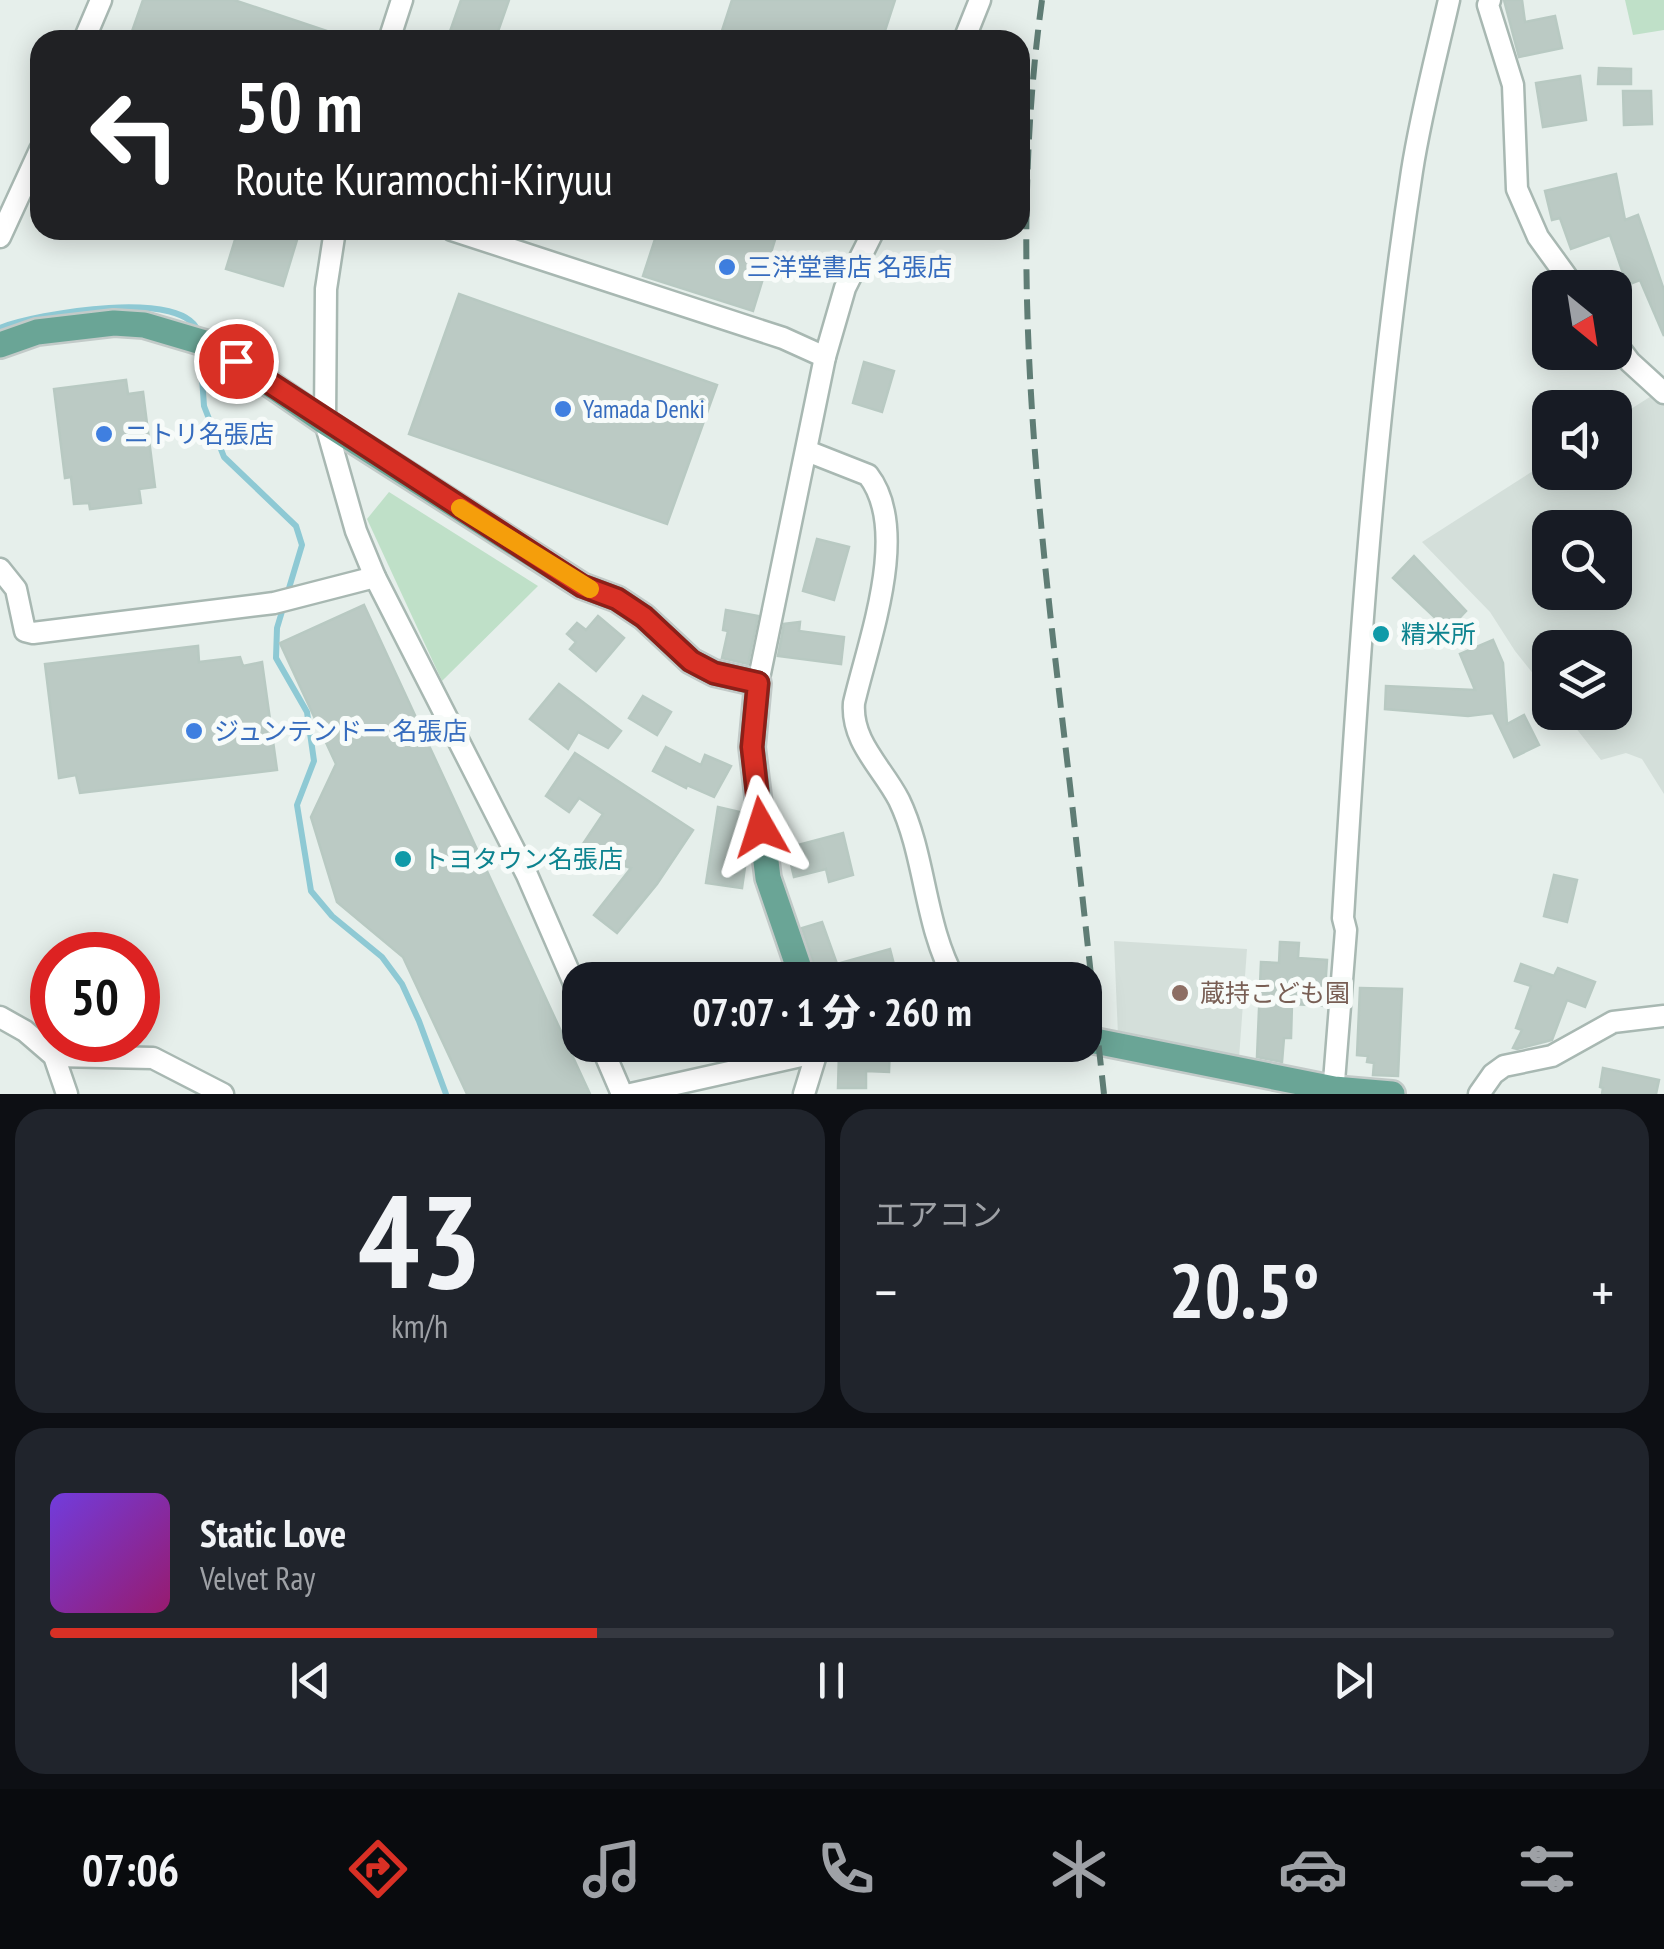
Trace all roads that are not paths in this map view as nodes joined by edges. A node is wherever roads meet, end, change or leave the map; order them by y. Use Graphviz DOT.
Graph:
graph roads {
  1 [pos="102,0"];
  2 [pos="402,0"];
  3 [pos="980,0"];
  4 [pos="1448,0"];
  5 [pos="1490,0"];
  6 [pos="88,30"];
  7 [pos="392,30"];
  8 [pos="968,30"];
  9 [pos="30,172"];
  10 [pos="0,237"];
  11 [pos="333,240"];
  12 [pos="483,240"];
  13 [pos="869,240"];
  14 [pos="1562,270"];
  15 [pos="0,345"];
  16 [pos="825,357"];
  17 [pos="1632,363"];
  18 [pos="1664,394"];
  19 [pos="325,422"];
  20 [pos="807,451"];
  21 [pos="0,570"];
  22 [pos="376,577"];
  23 [pos="758,683"];
  24 [pos="565,962"];
  25 [pos="797,962"];
  26 [pos="946,962"];
  27 [pos="1664,1016"];
  28 [pos="0,1017"];
  29 [pos="30,1036"];
  30 [pos="1102,1043"];
  31 [pos="56,1062"];
  32 [pos="160,1062"];
  33 [pos="608,1062"];
  34 [pos="765,1062"];
  35 [pos="815,1062"];
  36 [pos="1334,1091"];
  37 [pos="67,1094"];
  38 [pos="223,1094"];
  39 [pos="622,1094"];
  40 [pos="631,1094"];
  41 [pos="804,1094"];
  42 [pos="1392,1094"];
  43 [pos="1480,1094"];
  1 -- 6 [label="street"];
  2 -- 7 [label="street"];
  3 -- 8 [label="street"];
  4 -- 36 [label="street"];
  5 -- 14 [label="street"];
  9 -- 10 [label="street"];
  11 -- 19 [label="street"];
  12 -- 16 [label="street"];
  13 -- 16 [label="street"];
  15 -- 19 [label="main road"];
  16 -- 20 [label="street"];
  17 -- 18 [label="street"];
  19 -- 22 [label="street"];
  19 -- 23 [label="main road"];
  20 -- 23 [label="street"];
  20 -- 26 [label="street"];
  21 -- 22 [label="street"];
  22 -- 24 [label="street"];
  23 -- 25 [label="main road"];
  27 -- 43 [label="street"];
  28 -- 29 [label="street"];
  30 -- 36 [label="main road"];
  31 -- 37 [label="street"];
  32 -- 38 [label="street"];
  33 -- 39 [label="street"];
  34 -- 40 [label="street"];
  35 -- 41 [label="street"];
  36 -- 42 [label="main road"];
}
